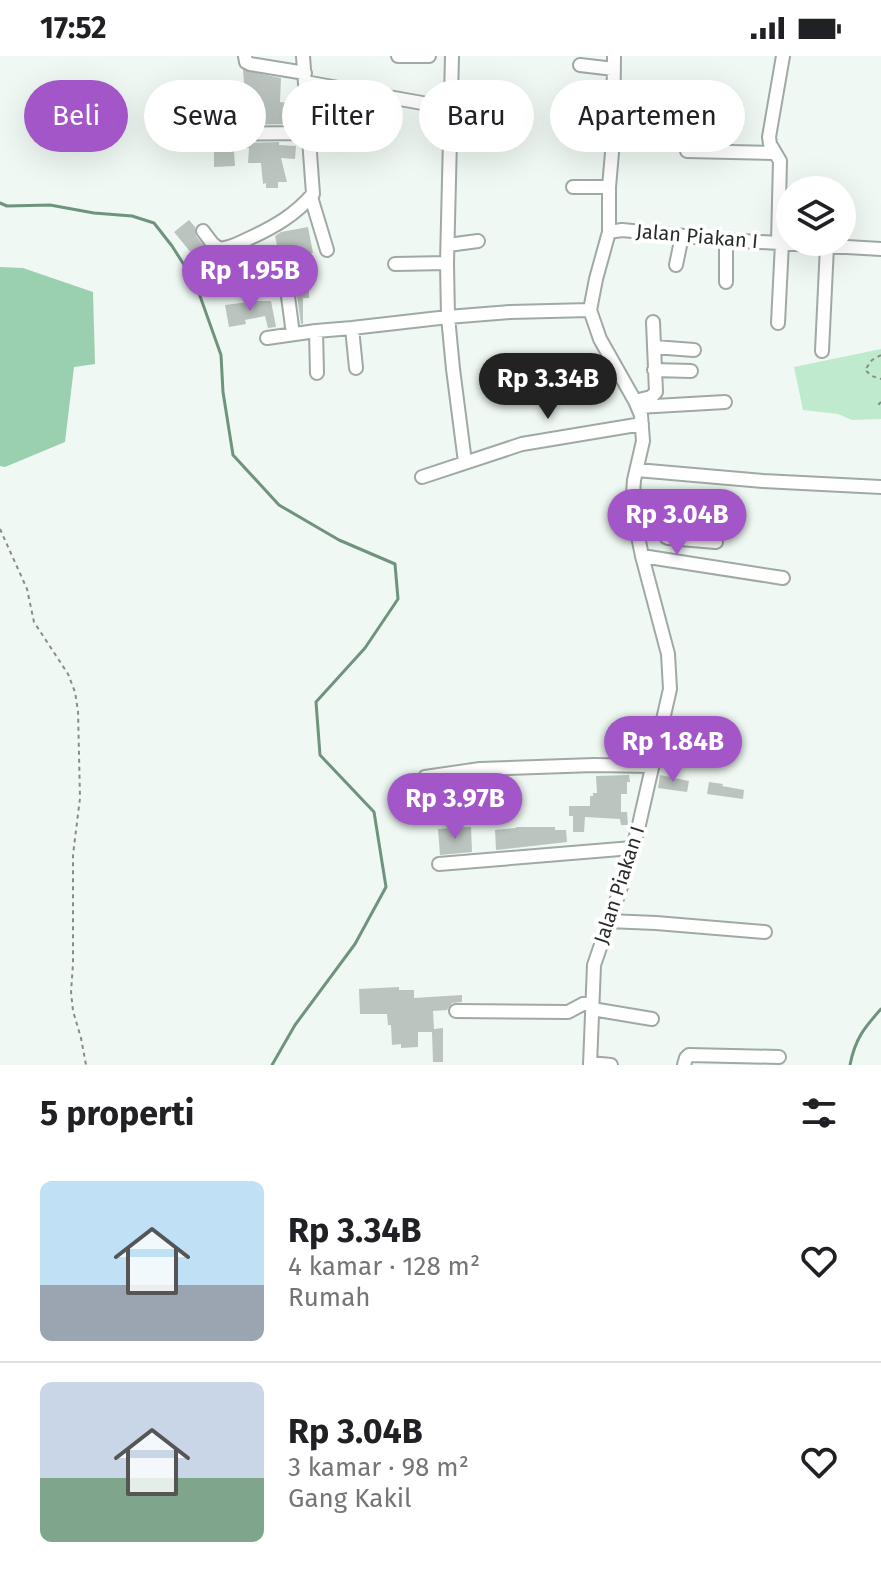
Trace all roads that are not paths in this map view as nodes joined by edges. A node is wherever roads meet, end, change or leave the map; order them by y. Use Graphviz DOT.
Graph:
graph roads {
  1 [pos="245,56"];
  2 [pos="303,56"];
  3 [pos="398,56"];
  4 [pos="429,56"];
  5 [pos="452,56"];
  6 [pos="783,56"];
  7 [pos="614,62"];
  8 [pos="580,65"];
  9 [pos="305,77"];
  10 [pos="305,80"];
  11 [pos="315,80"];
  12 [pos="451,80"];
  13 [pos="310,152"];
  14 [pos="449,152"];
  15 [pos="612,152"];
  16 [pos="731,152"];
  17 [pos="775,153"];
  18 [pos="780,176"];
  19 [pos="573,187"];
  20 [pos="609,187"];
  21 [pos="311,197"];
  22 [pos="203,231"];
  23 [pos="609,232"];
  24 [pos="682,236"];
  25 [pos="726,240"];
  26 [pos="478,241"];
  27 [pos="776,243"];
  28 [pos="448,245"];
  29 [pos="856,248"];
  30 [pos="881,249"];
  31 [pos="327,250"];
  32 [pos="780,256"];
  33 [pos="827,256"];
  34 [pos="447,263"];
  35 [pos="395,264"];
  36 [pos="676,265"];
  37 [pos="228,273"];
  38 [pos="726,282"];
  39 [pos="590,310"];
  40 [pos="448,317"];
  41 [pos="653,322"];
  42 [pos="778,323"];
  43 [pos="352,328"];
  44 [pos="316,331"];
  45 [pos="293,334"];
  46 [pos="267,338"];
  47 [pos="654,347"];
  48 [pos="694,350"];
  49 [pos="822,351"];
  50 [pos="356,368"];
  51 [pos="654,370"];
  52 [pos="691,371"];
  53 [pos="317,373"];
  54 [pos="725,402"];
  55 [pos="636,404"];
  56 [pos="642,424"];
  57 [pos="465,462"];
  58 [pos="637,470"];
  59 [pos="422,477"];
  60 [pos="881,487"];
  61 [pos="637,528"];
  62 [pos="716,542"];
  63 [pos="642,556"];
  64 [pos="783,578"];
  65 [pos="652,766"];
  66 [pos="425,777"];
  67 [pos="632,848"];
  68 [pos="439,864"];
  69 [pos="608,921"];
  70 [pos="765,932"];
  71 [pos="592,1006"];
  72 [pos="456,1011"];
  73 [pos="652,1019"];
  74 [pos="779,1057"];
  75 [pos="590,1064"];
  76 [pos="611,1065"];
  77 [pos="684,1065"];
  1 -- 9 [label="street"];
  2 -- 9 [label="street"];
  3 -- 4 [label="street"];
  5 -- 12 [label="street"];
  6 -- 17 [label="street"];
  7 -- 8 [label="street"];
  9 -- 10 [label="street"];
  9 -- 11 [label="street"];
  13 -- 21 [label="street"];
  14 -- 28 [label="street"];
  15 -- 20 [label="street"];
  16 -- 17 [label="street"];
  17 -- 18 [label="street"];
  19 -- 20 [label="street"];
  20 -- 23 [label="street"];
  21 -- 22 [label="street"];
  21 -- 31 [label="street"];
  23 -- 24 [label="street, Jalan Piakan I"];
  23 -- 39 [label="street, Jalan Piakan I"];
  24 -- 25 [label="street, Jalan Piakan I"];
  24 -- 36 [label="street"];
  25 -- 27 [label="street, Jalan Piakan I"];
  25 -- 38 [label="street"];
  26 -- 28 [label="street"];
  28 -- 34 [label="street"];
  29 -- 30 [label="street, Jalan Piakan I"];
  32 -- 42 [label="street"];
  33 -- 49 [label="street"];
  34 -- 35 [label="street"];
  34 -- 40 [label="street"];
  37 -- 45 [label="street"];
  39 -- 40 [label="street"];
  39 -- 55 [label="street, Jalan Piakan I"];
  40 -- 43 [label="street"];
  40 -- 57 [label="street"];
  41 -- 47 [label="street"];
  43 -- 44 [label="street"];
  43 -- 50 [label="street"];
  44 -- 45 [label="street"];
  44 -- 53 [label="street"];
  45 -- 46 [label="street"];
  47 -- 48 [label="street"];
  47 -- 51 [label="street"];
  51 -- 52 [label="street"];
  51 -- 55 [label="street"];
  54 -- 55 [label="street"];
  55 -- 56 [label="street, Jalan Piakan I"];
  56 -- 57 [label="street"];
  56 -- 58 [label="street, Jalan Piakan I"];
  57 -- 59 [label="street"];
  58 -- 60 [label="street"];
  58 -- 61 [label="street, Jalan Piakan I"];
  61 -- 62 [label="street"];
  61 -- 63 [label="street, Jalan Piakan I"];
  63 -- 64 [label="street"];
  63 -- 65 [label="street, Jalan Piakan I"];
  65 -- 66 [label="street"];
  65 -- 67 [label="street, Jalan Piakan I"];
  67 -- 68 [label="street"];
  67 -- 69 [label="street, Jalan Piakan I"];
  69 -- 70 [label="street"];
  69 -- 71 [label="street, Jalan Piakan I"];
  71 -- 72 [label="street"];
  71 -- 73 [label="street"];
  71 -- 75 [label="street, Jalan Piakan I"];
  74 -- 77 [label="street"];
  75 -- 76 [label="street"];
}
